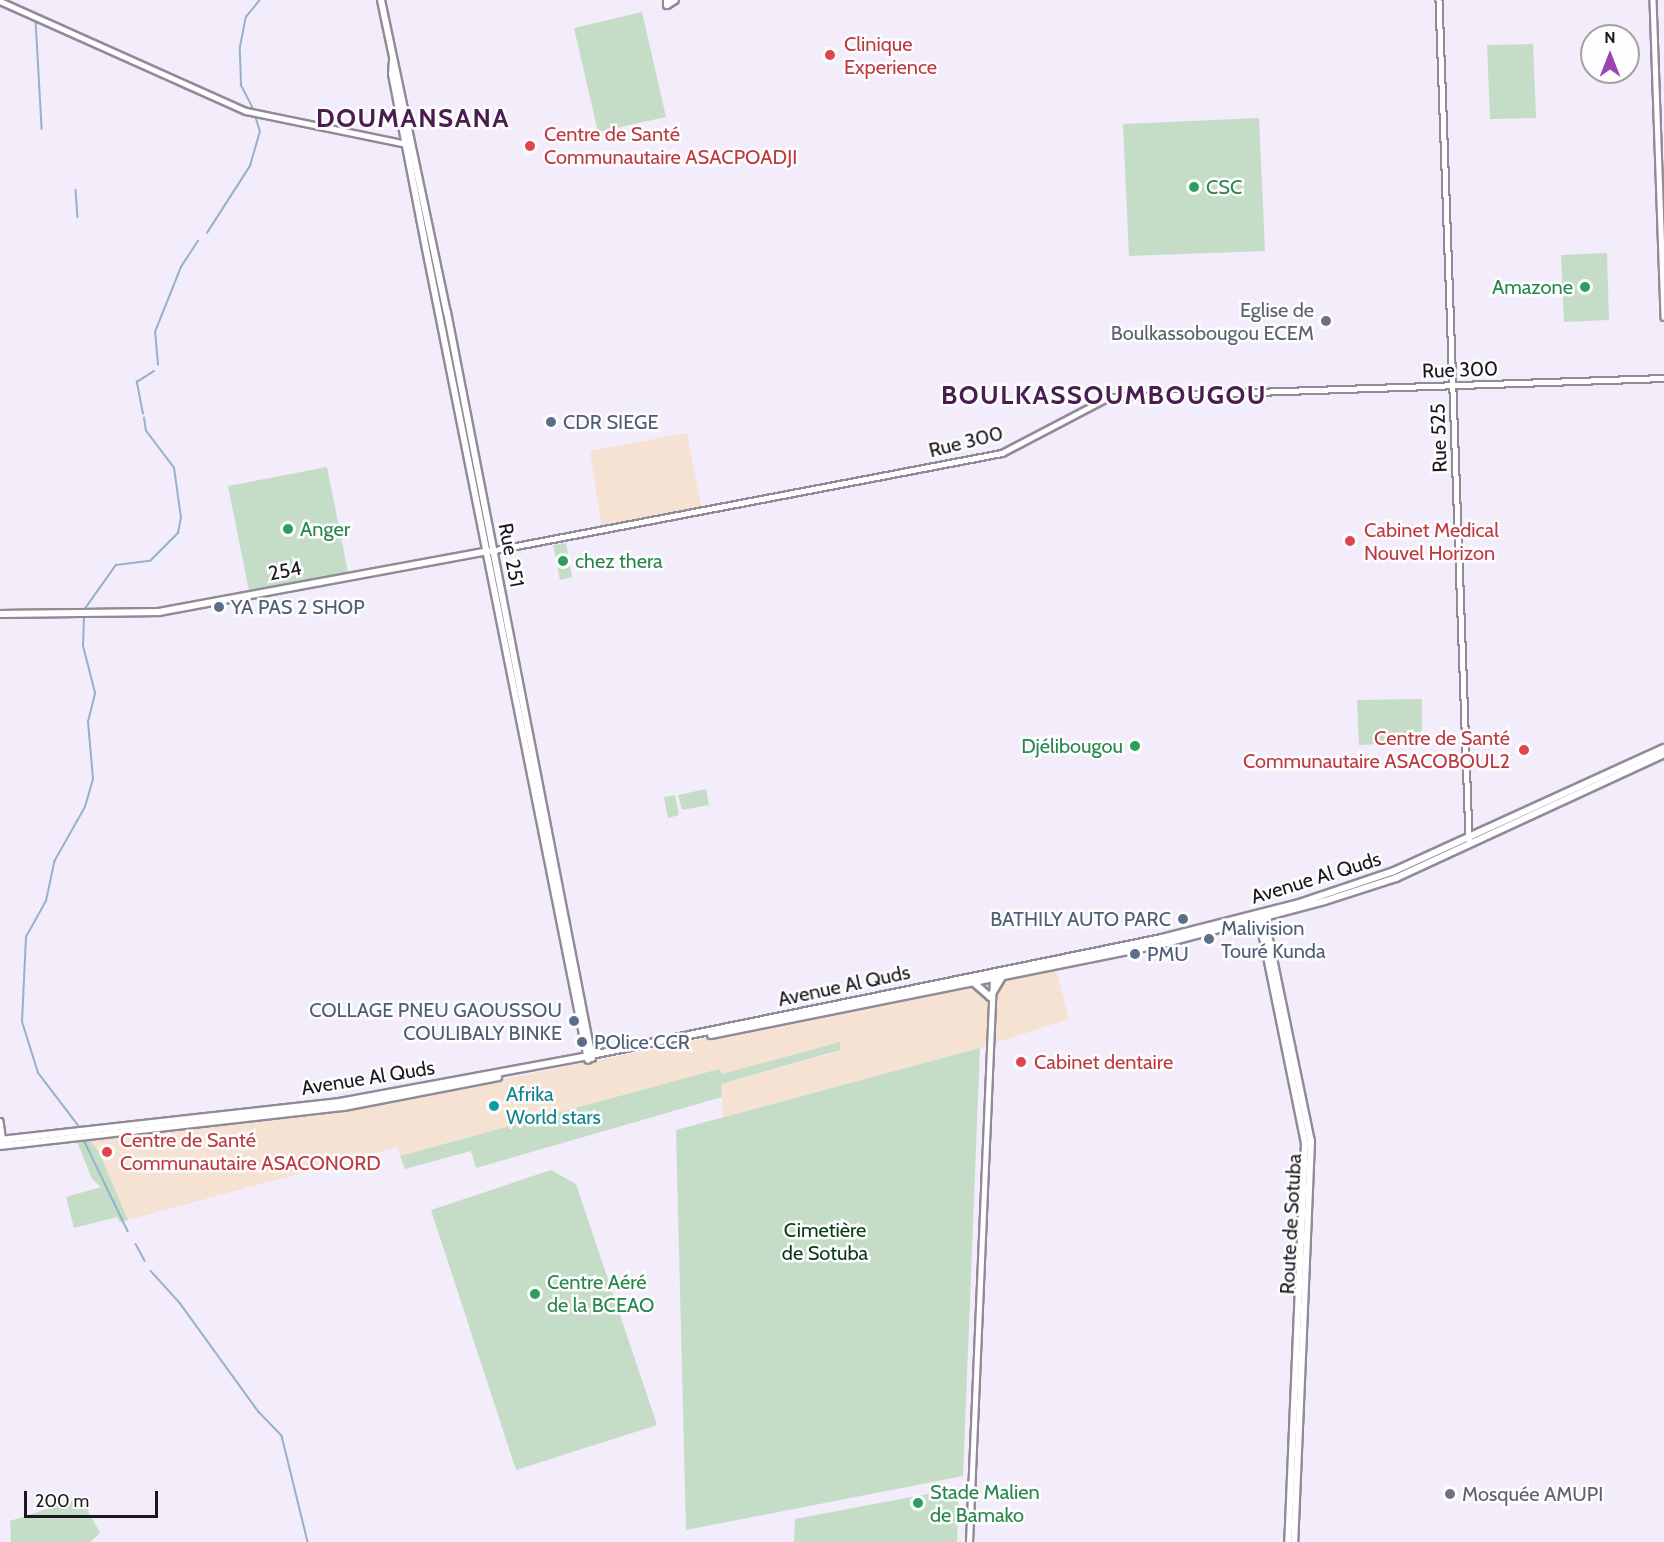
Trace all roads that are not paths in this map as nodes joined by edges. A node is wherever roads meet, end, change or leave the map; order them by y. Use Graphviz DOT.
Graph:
graph roads {
  1 [pos="381,0"];
  2 [pos="667,0"];
  3 [pos="675,0"];
  4 [pos="1439,0"];
  5 [pos="1653,0"];
  6 [pos="0,1"];
  7 [pos="393,60"];
  8 [pos="407,144"];
  9 [pos="1664,316"];
  10 [pos="1664,378"];
  11 [pos="1453,385"];
  12 [pos="490,551"];
  13 [pos="0,614"];
  14 [pos="1664,748"];
  15 [pos="1664,754"];
  16 [pos="1469,841"];
  17 [pos="1262,915"];
  18 [pos="993,975"];
  19 [pos="1004,976"];
  20 [pos="973,982"];
  21 [pos="990,997"];
  22 [pos="589,1057"];
  23 [pos="0,1120"];
  24 [pos="1,1143"];
  25 [pos="969,1542"];
  26 [pos="1288,1542"];
  27 [pos="1294,1542"];
  1 -- 7 [label="main road, Rue 251"];
  2 -- 3 [label="main road"];
  4 -- 11 [label="street, Rue 525"];
  5 -- 9 [label="street"];
  6 -- 8 [label="street"];
  7 -- 8 [label="main road, Rue 251"];
  7 -- 12 [label="main road, Rue 251"];
  8 -- 12 [label="main road, Rue 251"];
  10 -- 11 [label="street, Rue 300"];
  11 -- 12 [label="street, Rue 300"];
  11 -- 16 [label="street, Rue 525"];
  12 -- 13 [label="main road, 254"];
  12 -- 22 [label="main road, Rue 251"];
  14 -- 16 [label="main road, Avenue Al Quds"];
  15 -- 16 [label="main road, Avenue Al Quds"];
  16 -- 17 [label="main road, Avenue Al Quds"];
  17 -- 18 [label="main road, Avenue Al Quds"];
  17 -- 19 [label="main road, Avenue Al Quds"];
  17 -- 26 [label="main road, Route de Sotuba"];
  17 -- 27 [label="main road, Route de Sotuba"];
  18 -- 19 [label="main road, Avenue Al Quds"];
  18 -- 20 [label="main road, Avenue Al Quds"];
  18 -- 21 [label="street"];
  18 -- 22 [label="main road, Avenue Al Quds"];
  19 -- 21 [label="main road"];
  20 -- 21 [label="main road"];
  20 -- 22 [label="main road, Avenue Al Quds"];
  21 -- 25 [label="street"];
  22 -- 24 [label="main road, Avenue Al Quds"];
  23 -- 24 [label="street"];
}
